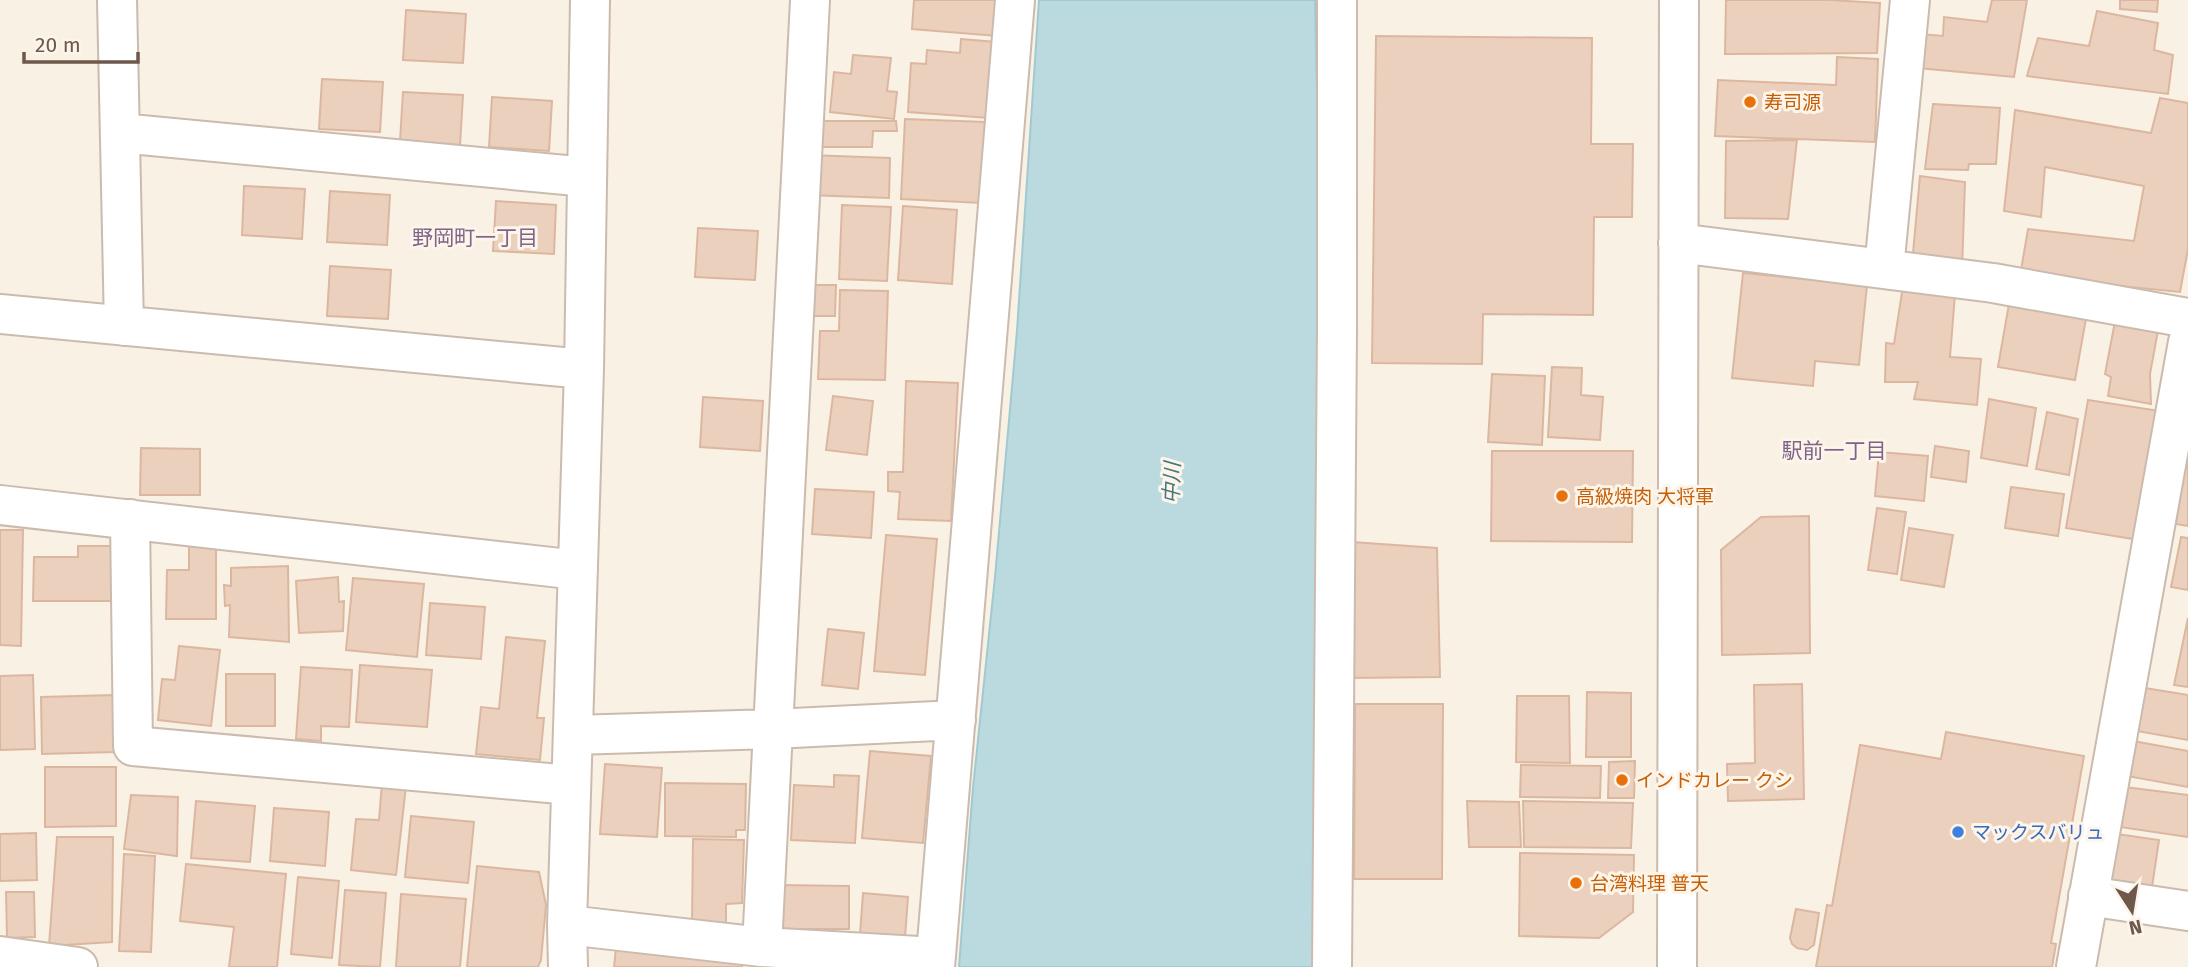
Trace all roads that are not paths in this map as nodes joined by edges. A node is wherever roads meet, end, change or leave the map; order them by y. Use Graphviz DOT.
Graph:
graph roads {
  1 [pos="117,0"];
  2 [pos="590,0"];
  3 [pos="810,0"];
  4 [pos="1015,0"];
  5 [pos="1337,0"];
  6 [pos="1679,0"];
  7 [pos="1910,0"];
  8 [pos="120,133"];
  9 [pos="587,177"];
  10 [pos="1678,243"];
  11 [pos="1884,269"];
  12 [pos="0,314"];
  13 [pos="2188,318"];
  14 [pos="124,326"];
  15 [pos="2188,342"];
  16 [pos="584,369"];
  17 [pos="0,505"];
  18 [pos="130,519"];
  19 [pos="578,570"];
  20 [pos="956,720"];
  21 [pos="773,729"];
  22 [pos="573,735"];
  23 [pos="571,785"];
  24 [pos="2088,896"];
  25 [pos="2188,911"];
  26 [pos="567,925"];
  27 [pos="762,947"];
  28 [pos="0,956"];
  29 [pos="936,962"];
  30 [pos="78,967"];
  31 [pos="568,967"];
  32 [pos="1332,967"];
  33 [pos="1677,967"];
  34 [pos="2076,967"];
  1 -- 8 [label="street"];
  2 -- 9 [label="street"];
  3 -- 21 [label="street"];
  4 -- 20 [label="street"];
  5 -- 32 [label="street"];
  6 -- 10 [label="street"];
  7 -- 11 [label="street"];
  8 -- 9 [label="street"];
  8 -- 14 [label="street"];
  9 -- 16 [label="street"];
  10 -- 11 [label="street"];
  10 -- 33 [label="street"];
  11 -- 13 [label="street"];
  12 -- 14 [label="street"];
  14 -- 16 [label="street"];
  15 -- 24 [label="street"];
  16 -- 19 [label="street"];
  17 -- 18 [label="street"];
  18 -- 19 [label="street"];
  18 -- 23 [label="street"];
  19 -- 22 [label="street"];
  20 -- 21 [label="street"];
  20 -- 29 [label="street"];
  21 -- 22 [label="street"];
  21 -- 27 [label="street"];
  22 -- 23 [label="street"];
  23 -- 26 [label="street"];
  24 -- 25 [label="street"];
  24 -- 34 [label="street"];
  26 -- 27 [label="street"];
  26 -- 31 [label="street"];
  27 -- 29 [label="street"];
  28 -- 30 [label="street"];
}
